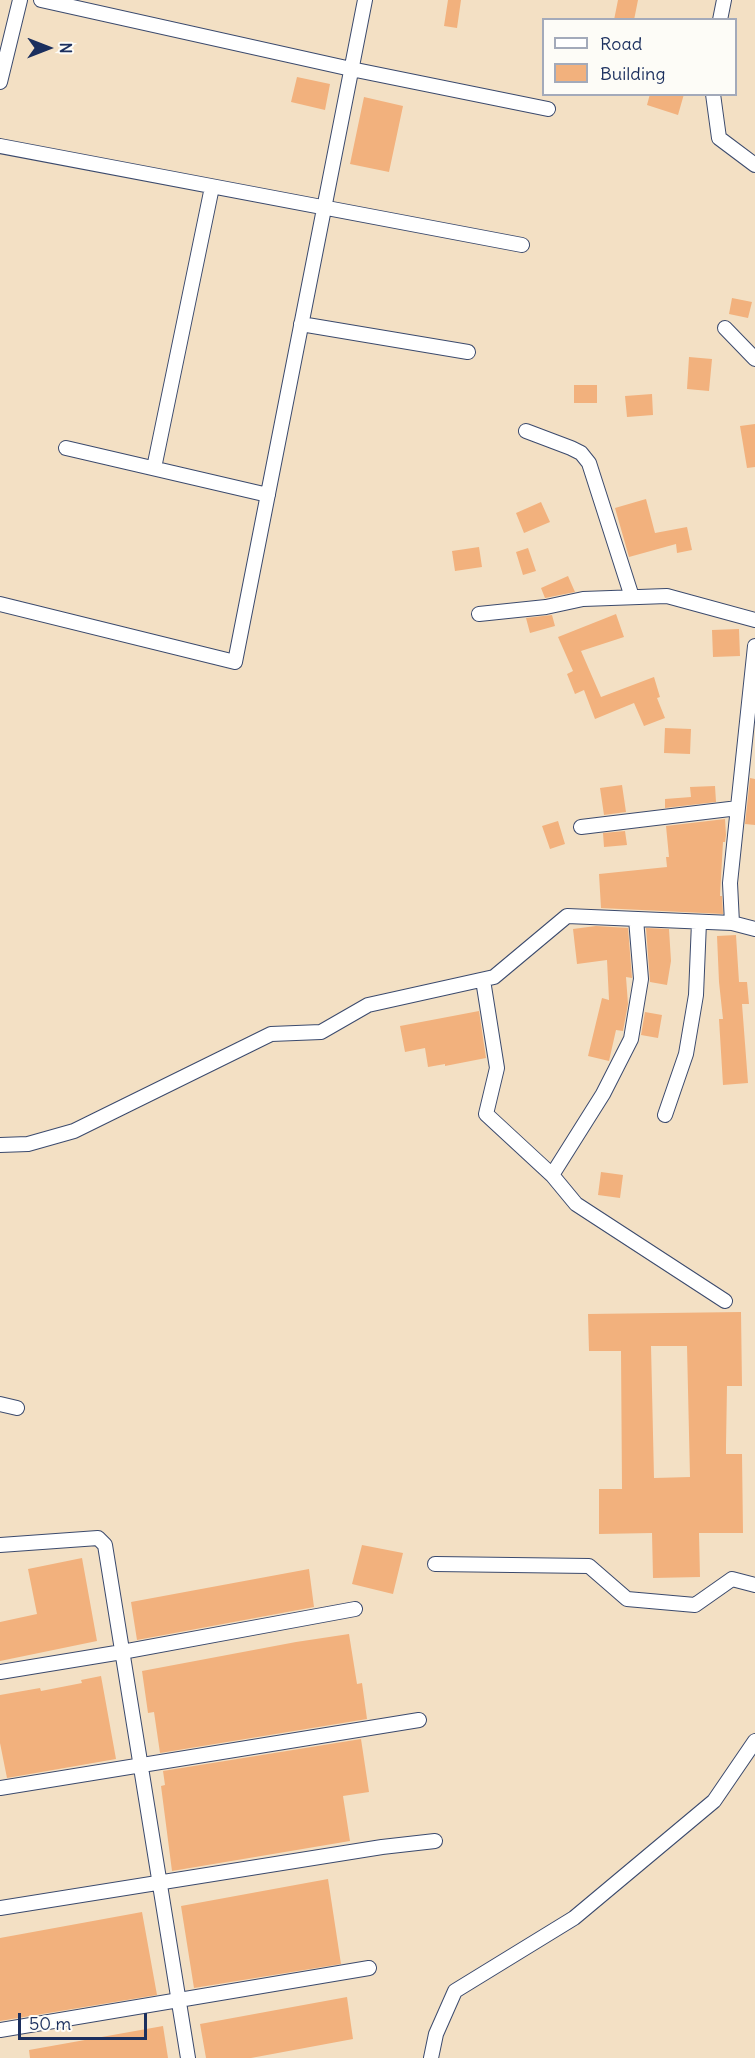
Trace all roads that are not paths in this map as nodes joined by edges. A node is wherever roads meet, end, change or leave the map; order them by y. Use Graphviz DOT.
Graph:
graph roads {
  1 [pos="20,0"];
  2 [pos="41,0"];
  3 [pos="365,0"];
  4 [pos="724,0"];
  5 [pos="720,18"];
  6 [pos="351,69"];
  7 [pos="0,82"];
  8 [pos="713,96"];
  9 [pos="548,109"];
  10 [pos="0,146"];
  11 [pos="755,165"];
  12 [pos="212,187"];
  13 [pos="324,208"];
  14 [pos="522,245"];
  15 [pos="302,324"];
  16 [pos="725,328"];
  17 [pos="468,352"];
  18 [pos="755,360"];
  19 [pos="526,431"];
  20 [pos="66,448"];
  21 [pos="154,468"];
  22 [pos="268,495"];
  23 [pos="632,597"];
  24 [pos="0,604"];
  25 [pos="479,614"];
  26 [pos="755,620"];
  27 [pos="755,646"];
  28 [pos="738,808"];
  29 [pos="581,827"];
  30 [pos="636,919"];
  31 [pos="699,922"];
  32 [pos="732,923"];
  33 [pos="755,930"];
  34 [pos="483,980"];
  35 [pos="665,1115"];
  36 [pos="0,1144"];
  37 [pos="552,1175"];
  38 [pos="725,1301"];
  39 [pos="0,1404"];
  40 [pos="17,1408"];
  41 [pos="0,1545"];
  42 [pos="435,1564"];
  43 [pos="755,1585"];
  44 [pos="355,1609"];
  45 [pos="122,1652"];
  46 [pos="0,1672"];
  47 [pos="419,1720"];
  48 [pos="755,1741"];
  49 [pos="140,1766"];
  50 [pos="0,1788"];
  51 [pos="435,1840"];
  52 [pos="159,1882"];
  53 [pos="0,1908"];
  54 [pos="369,1968"];
  55 [pos="179,2000"];
  56 [pos="0,2030"];
  57 [pos="188,2058"];
  58 [pos="431,2058"];
  1 -- 7 [label="street"];
  2 -- 6 [label="street"];
  3 -- 6 [label="street"];
  4 -- 5 [label="street"];
  6 -- 9 [label="street"];
  6 -- 13 [label="street"];
  8 -- 11 [label="street"];
  10 -- 12 [label="street"];
  12 -- 13 [label="street"];
  12 -- 21 [label="street"];
  13 -- 14 [label="street"];
  13 -- 15 [label="street"];
  15 -- 17 [label="street"];
  15 -- 22 [label="street"];
  16 -- 18 [label="street"];
  19 -- 23 [label="street"];
  20 -- 21 [label="street"];
  21 -- 22 [label="street"];
  22 -- 24 [label="street"];
  23 -- 25 [label="street"];
  23 -- 26 [label="street"];
  27 -- 28 [label="street"];
  28 -- 29 [label="street"];
  28 -- 32 [label="street"];
  30 -- 31 [label="street"];
  30 -- 34 [label="street"];
  30 -- 37 [label="street"];
  31 -- 32 [label="street"];
  31 -- 35 [label="street"];
  32 -- 33 [label="street"];
  34 -- 36 [label="street"];
  34 -- 37 [label="street"];
  37 -- 38 [label="street"];
  39 -- 40 [label="street"];
  41 -- 45 [label="street"];
  42 -- 43 [label="street"];
  44 -- 45 [label="street"];
  45 -- 46 [label="street"];
  45 -- 49 [label="street"];
  47 -- 49 [label="street"];
  48 -- 58 [label="street"];
  49 -- 50 [label="street"];
  49 -- 52 [label="street"];
  51 -- 52 [label="street"];
  52 -- 53 [label="street"];
  52 -- 55 [label="street"];
  54 -- 55 [label="street"];
  55 -- 56 [label="street"];
  55 -- 57 [label="street"];
}
